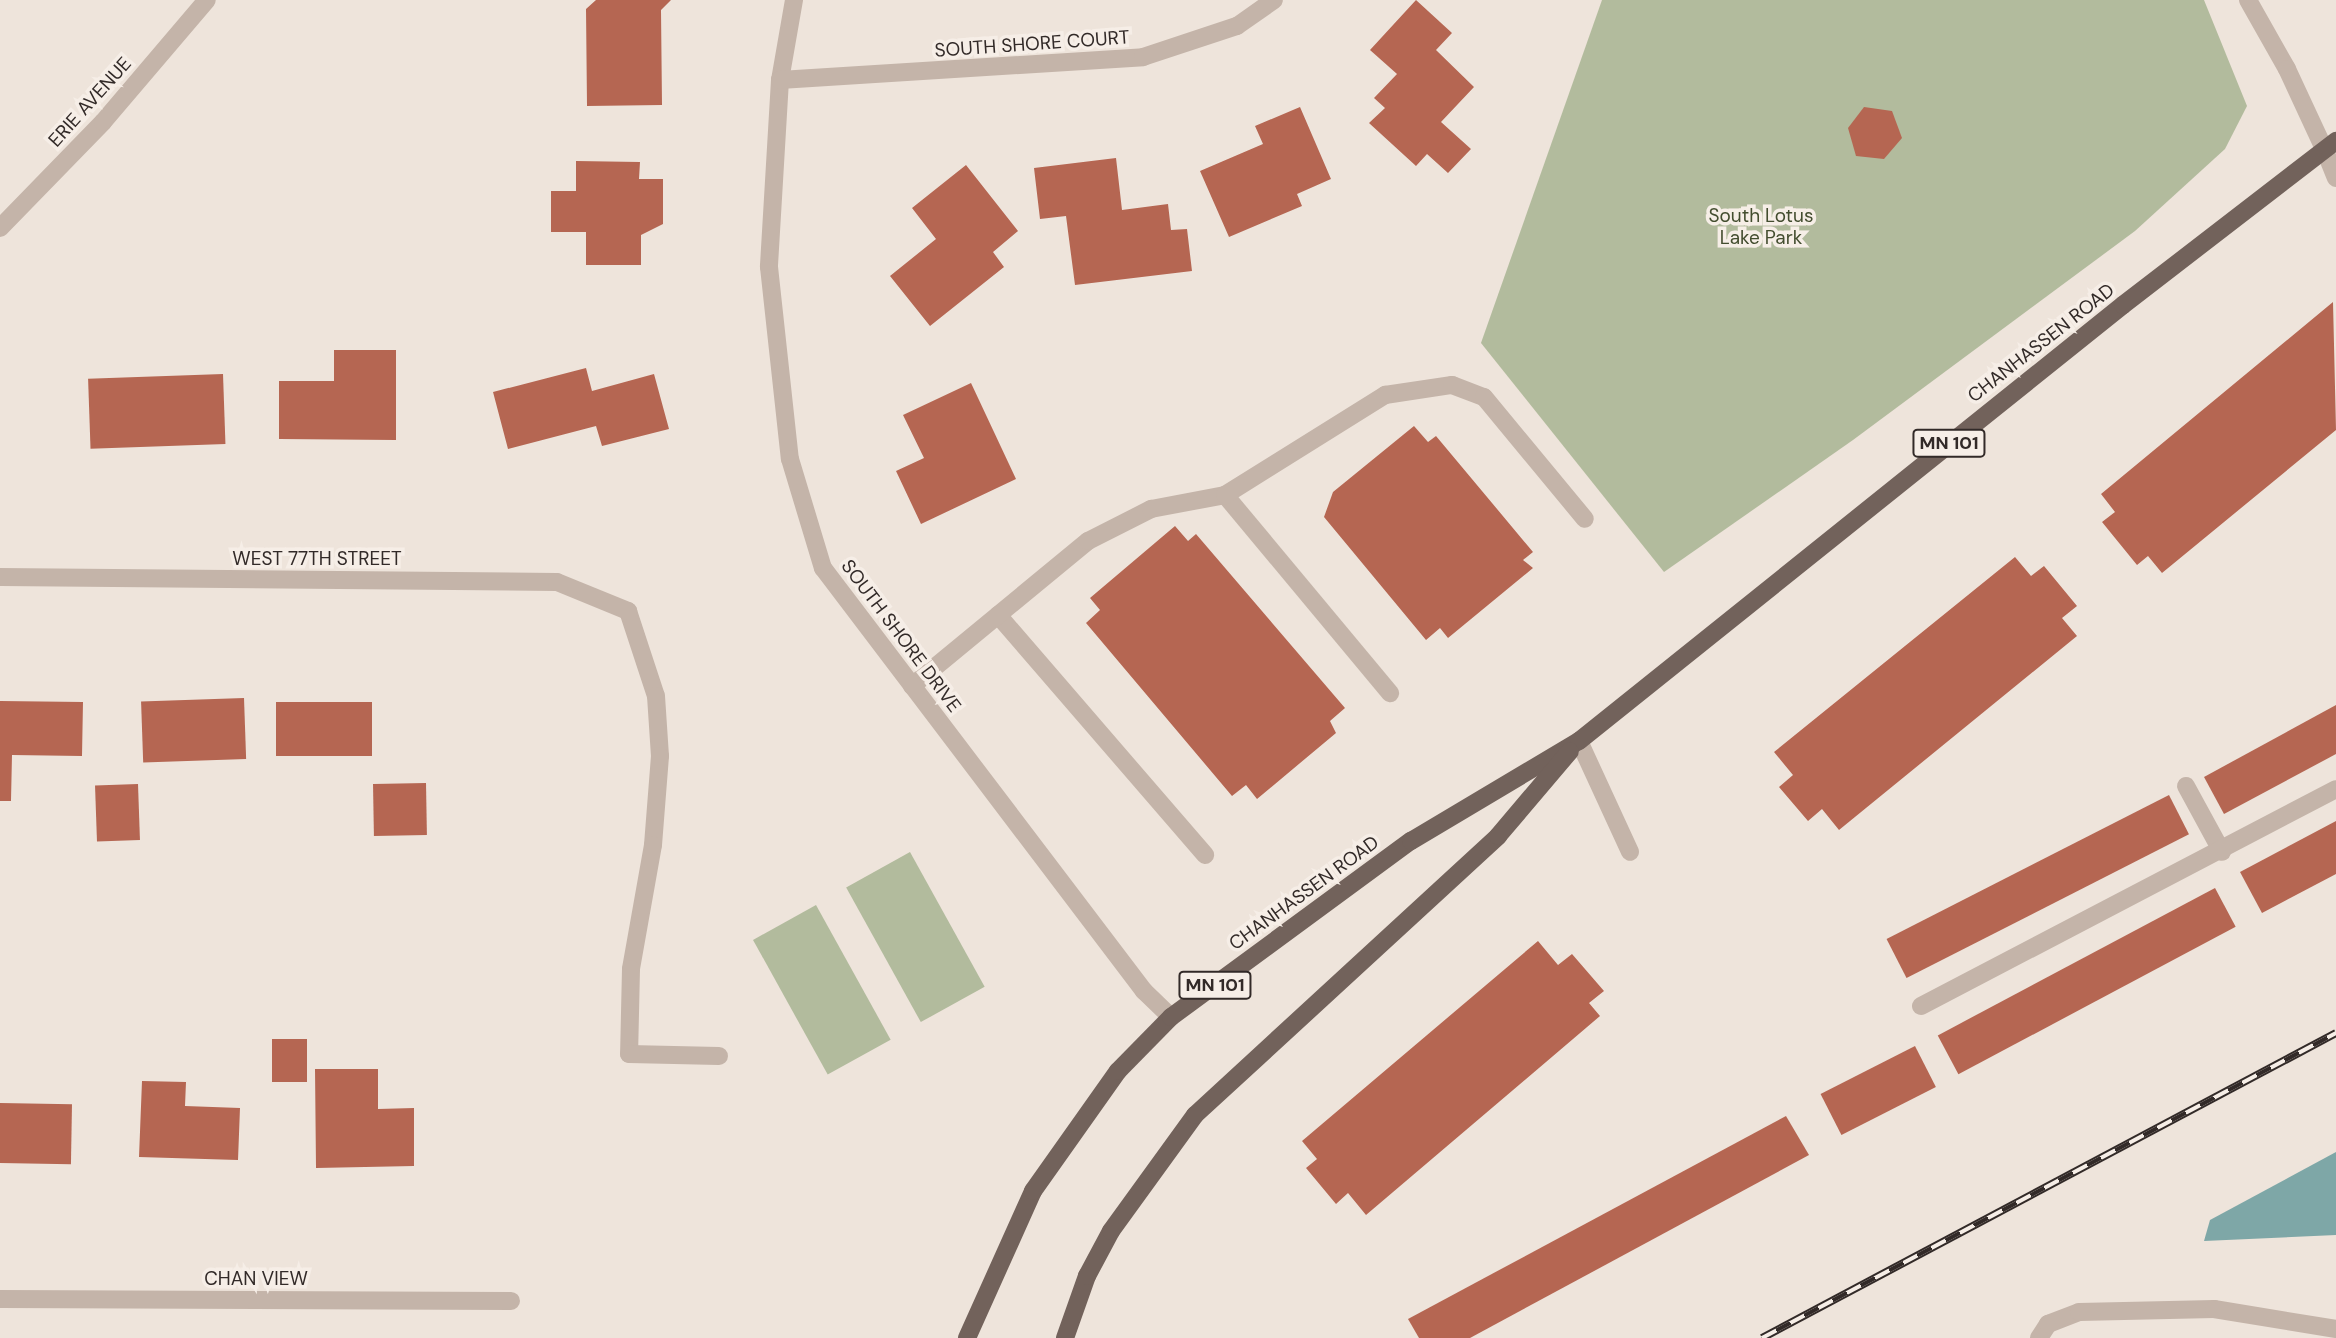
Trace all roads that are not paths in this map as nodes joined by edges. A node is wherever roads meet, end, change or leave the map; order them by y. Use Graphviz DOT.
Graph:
graph roads {
  1 [pos="207,0"];
  2 [pos="794,0"];
  3 [pos="1274,0"];
  4 [pos="2248,0"];
  5 [pos="780,80"];
  6 [pos="2330,146"];
  7 [pos="2336,178"];
  8 [pos="0,228"];
  9 [pos="1225,495"];
  10 [pos="1585,519"];
  11 [pos="0,577"];
  12 [pos="998,615"];
  13 [pos="912,686"];
  14 [pos="1390,694"];
  15 [pos="1579,741"];
  16 [pos="2186,786"];
  17 [pos="2336,789"];
  18 [pos="1630,852"];
  19 [pos="2222,852"];
  20 [pos="1205,855"];
  21 [pos="1921,1006"];
  22 [pos="1171,1017"];
  23 [pos="719,1056"];
  24 [pos="0,1299"];
  25 [pos="511,1301"];
  26 [pos="2336,1329"];
  27 [pos="967,1338"];
  28 [pos="1065,1338"];
  29 [pos="2039,1338"];
  1 -- 8 [label="street, ERIE AVENUE"];
  2 -- 5 [label="street, SOUTH SHORE DRIVE"];
  3 -- 5 [label="street, SOUTH SHORE COURT"];
  4 -- 6 [label="street"];
  5 -- 13 [label="street, SOUTH SHORE DRIVE"];
  6 -- 7 [label="street"];
  6 -- 15 [label="main road, CHANHASSEN ROAD / MN 101"];
  9 -- 10 [label="street"];
  9 -- 12 [label="street"];
  9 -- 14 [label="street"];
  11 -- 23 [label="street, WEST 77TH STREET"];
  12 -- 13 [label="street"];
  12 -- 20 [label="street"];
  13 -- 22 [label="street, SOUTH SHORE DRIVE"];
  15 -- 18 [label="street"];
  15 -- 22 [label="main road, CHANHASSEN ROAD / MN 101"];
  15 -- 28 [label="main road, CHANHASSEN ROAD / MN 101"];
  16 -- 19 [label="street"];
  17 -- 19 [label="street"];
  19 -- 21 [label="street"];
  22 -- 27 [label="main road, CHANHASSEN ROAD / MN 101"];
  24 -- 25 [label="street, CHAN VIEW"];
  26 -- 29 [label="street"];
}
